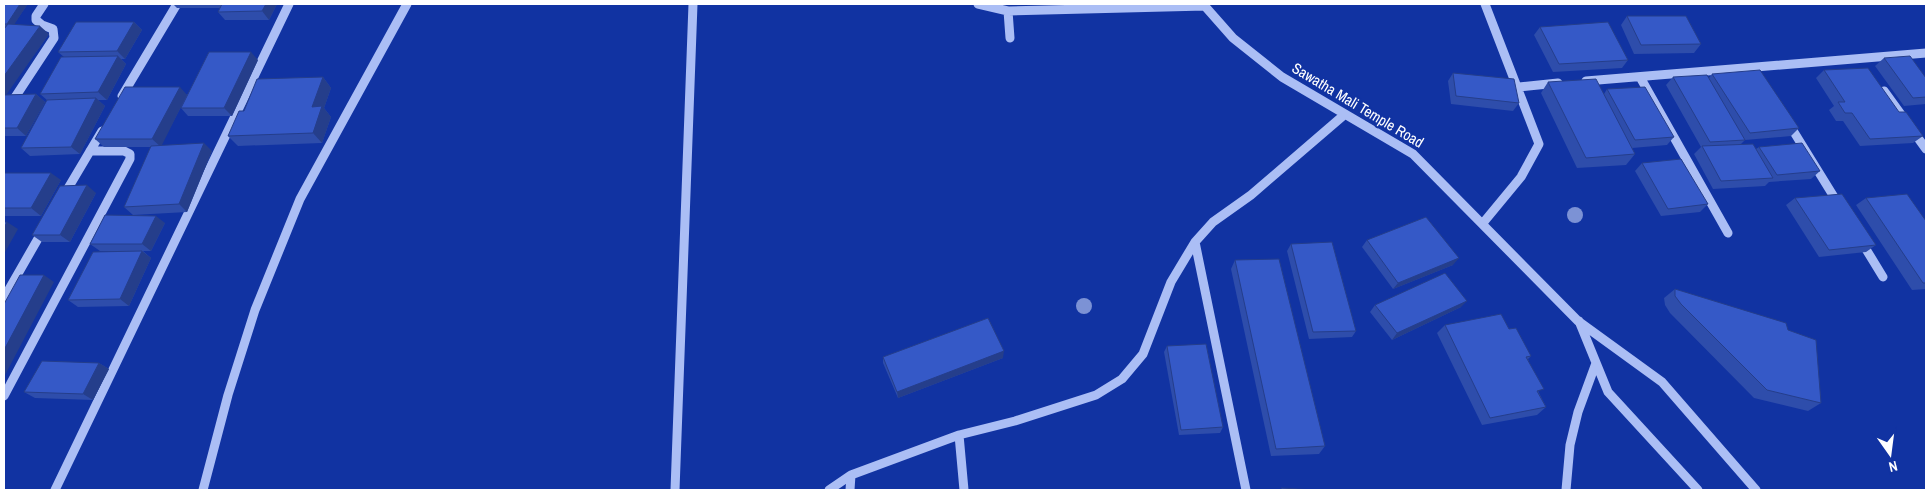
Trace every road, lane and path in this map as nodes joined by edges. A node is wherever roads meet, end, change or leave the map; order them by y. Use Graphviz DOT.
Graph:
graph roads {
  1 [pos="44,4"];
  2 [pos="177,4"];
  3 [pos="289,4"];
  4 [pos="407,4"];
  5 [pos="693,4"];
  6 [pos="978,4"];
  7 [pos="1485,4"];
  8 [pos="1204,5"];
  9 [pos="1008,11"];
  10 [pos="1010,38"];
  11 [pos="1926,53"];
  12 [pos="1860,58"];
  13 [pos="1866,66"];
  14 [pos="1754,67"];
  15 [pos="1759,76"];
  16 [pos="1640,77"];
  17 [pos="1877,81"];
  18 [pos="1575,82"];
  19 [pos="1565,83"];
  20 [pos="1518,87"];
  21 [pos="119,102"];
  22 [pos="4,114"];
  23 [pos="1344,114"];
  24 [pos="1785,118"];
  25 [pos="104,127"];
  26 [pos="1926,149"];
  27 [pos="90,151"];
  28 [pos="61,200"];
  29 [pos="1842,210"];
  30 [pos="1483,223"];
  31 [pos="47,224"];
  32 [pos="1728,233"];
  33 [pos="1858,235"];
  34 [pos="1195,242"];
  35 [pos="1884,277"];
  36 [pos="4,298"];
  37 [pos="1578,321"];
  38 [pos="1596,363"];
  39 [pos="4,396"];
  40 [pos="959,435"];
  41 [pos="851,475"];
  42 [pos="56,490"];
  43 [pos="203,490"];
  44 [pos="675,490"];
  45 [pos="829,490"];
  46 [pos="850,490"];
  47 [pos="964,490"];
  48 [pos="1246,490"];
  49 [pos="1566,490"];
  50 [pos="1698,490"];
  51 [pos="1756,490"];
  1 -- 22 [label="street"];
  2 -- 21 [label="street"];
  3 -- 42 [label="street"];
  4 -- 43 [label="street"];
  5 -- 44 [label="street"];
  6 -- 9 [label="street"];
  7 -- 20 [label="street"];
  8 -- 9 [label="street"];
  8 -- 23 [label="street, Sawatha Mali Temple Road"];
  9 -- 10 [label="street"];
  11 -- 12 [label="street"];
  12 -- 13 [label="street"];
  12 -- 14 [label="street"];
  14 -- 15 [label="street"];
  14 -- 16 [label="street"];
  16 -- 18 [label="street"];
  16 -- 32 [label="street"];
  17 -- 26 [label="street"];
  19 -- 20 [label="street"];
  20 -- 30 [label="street"];
  23 -- 30 [label="street, Sawatha Mali Temple Road"];
  23 -- 34 [label="street"];
  24 -- 29 [label="street"];
  25 -- 27 [label="street"];
  27 -- 28 [label="street"];
  27 -- 39 [label="street"];
  30 -- 37 [label="street, Sawatha Mali Temple Road"];
  31 -- 36 [label="street"];
  33 -- 35 [label="street"];
  34 -- 40 [label="street"];
  34 -- 48 [label="street"];
  37 -- 38 [label="street, Sawatha Mali Temple Road"];
  37 -- 51 [label="street, Sawatha Mali Temple Road"];
  38 -- 49 [label="street"];
  38 -- 50 [label="street, Sawatha Mali Temple Road"];
  40 -- 41 [label="street"];
  40 -- 47 [label="street"];
  41 -- 45 [label="street"];
  41 -- 46 [label="street"];
}
